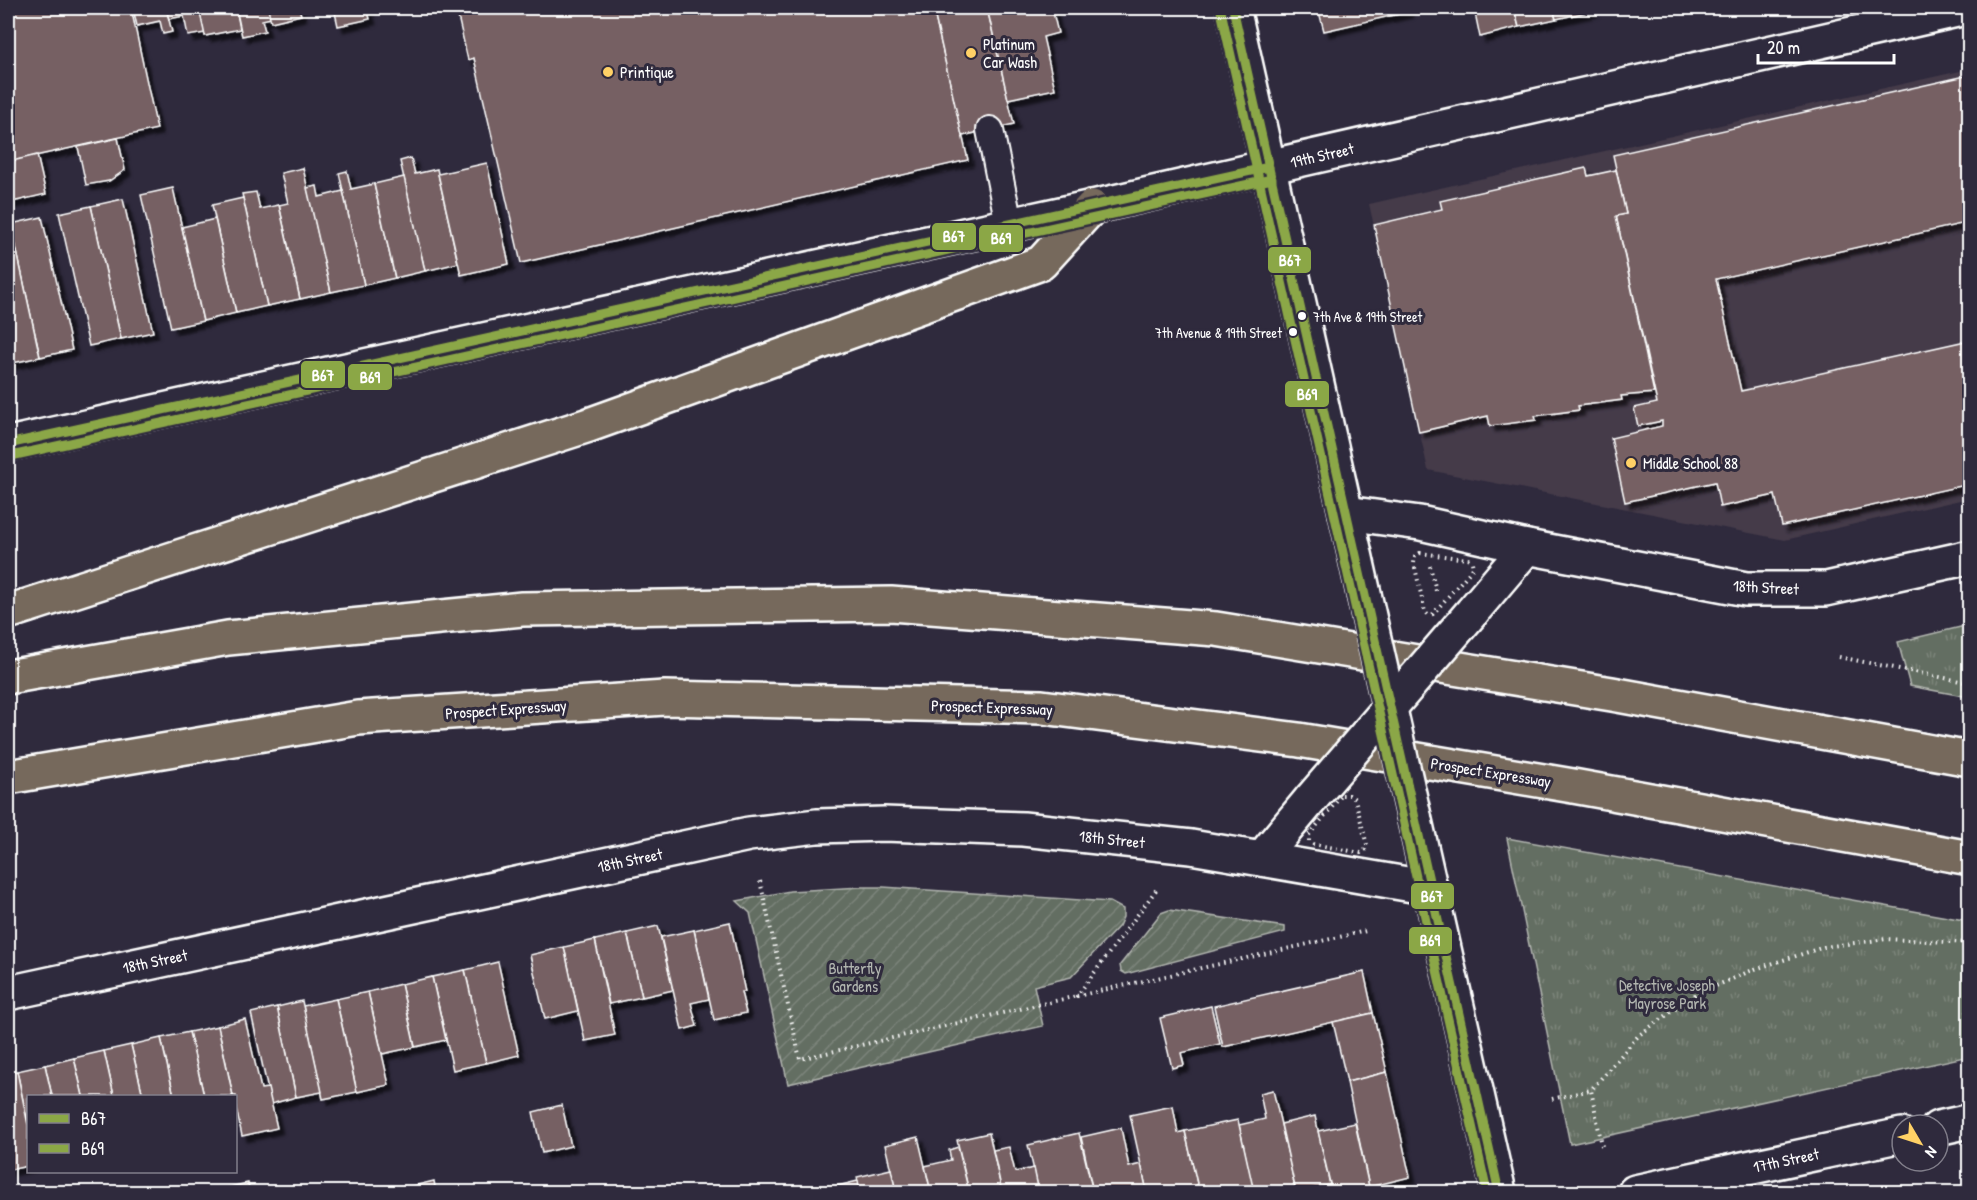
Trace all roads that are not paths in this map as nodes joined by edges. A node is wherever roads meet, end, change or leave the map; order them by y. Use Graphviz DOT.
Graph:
graph roads {
  1 [pos="1233,8"];
  2 [pos="1966,8"];
  3 [pos="990,130"];
  4 [pos="1269,167"];
  5 [pos="1092,207"];
  6 [pos="1009,224"];
  7 [pos="8,444"];
  8 [pos="1346,513"];
  9 [pos="1527,547"];
  10 [pos="1970,557"];
  11 [pos="8,612"];
  12 [pos="8,677"];
  13 [pos="1390,708"];
  14 [pos="1970,759"];
  15 [pos="8,777"];
  16 [pos="1970,858"];
  17 [pos="1261,859"];
  18 [pos="1430,888"];
  19 [pos="8,993"];
  20 [pos="1970,1121"];
  21 [pos="1950,1125"];
  22 [pos="1890,1138"];
  23 [pos="1499,1192"];
  24 [pos="1635,1192"];
  1 -- 4 [label="street"];
  2 -- 4 [label="street, 19th Street"];
  3 -- 6 [label="lane"];
  4 -- 5 [label="street, 19th Street"];
  4 -- 8 [label="street"];
  5 -- 6 [label="street, 19th Street"];
  5 -- 11 [label="highway"];
  6 -- 7 [label="street, 19th Street"];
  8 -- 9 [label="street, 18th Street"];
  8 -- 13 [label="street, bridge"];
  9 -- 10 [label="street, 18th Street"];
  9 -- 13 [label="street, bridge"];
  12 -- 14 [label="highway"];
  13 -- 17 [label="street, bridge"];
  13 -- 18 [label="street, bridge"];
  15 -- 16 [label="highway, Prospect Expressway"];
  17 -- 18 [label="street, 18th Street"];
  17 -- 19 [label="street, 18th Street"];
  18 -- 23 [label="street"];
  20 -- 21 [label="street"];
  22 -- 24 [label="street, 17th Street"];
}
